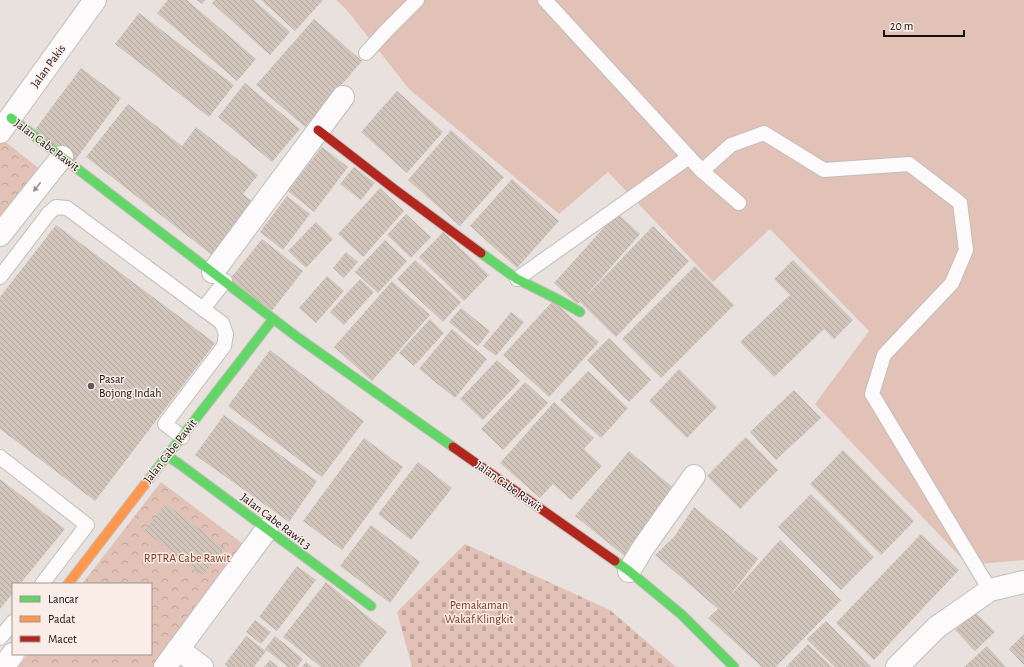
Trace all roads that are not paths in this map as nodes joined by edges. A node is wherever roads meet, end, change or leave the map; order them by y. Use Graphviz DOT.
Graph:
graph roads {
  1 [pos="95,0"];
  2 [pos="417,0"];
  3 [pos="545,0"];
  4 [pos="366,53"];
  5 [pos="342,97"];
  6 [pos="5,125"];
  7 [pos="318,130"];
  8 [pos="62,156"];
  9 [pos="689,157"];
  10 [pos="702,171"];
  11 [pos="739,203"];
  12 [pos="0,235"];
  13 [pos="0,277"];
  14 [pos="219,277"];
  15 [pos="518,278"];
  16 [pos="203,308"];
  17 [pos="580,312"];
  18 [pos="273,319"];
  19 [pos="182,437"];
  20 [pos="166,456"];
  21 [pos="0,457"];
  22 [pos="694,476"];
  23 [pos="267,529"];
  24 [pos="629,571"];
  25 [pos="1024,582"];
  26 [pos="43,583"];
  27 [pos="69,583"];
  28 [pos="990,590"];
  29 [pos="371,606"];
  30 [pos="12,623"];
  31 [pos="0,638"];
  32 [pos="178,649"];
  33 [pos="12,655"];
  34 [pos="3,667"];
  35 [pos="165,667"];
  36 [pos="202,667"];
  37 [pos="734,667"];
  38 [pos="897,667"];
  1 -- 6 [label="street, Jalan Pakis"];
  2 -- 4 [label="lane"];
  3 -- 9 [label="lane"];
  5 -- 7 [label="street"];
  6 -- 8 [label="street, Jalan Cabe Rawit"];
  7 -- 14 [label="street"];
  7 -- 15 [label="street"];
  8 -- 12 [label="street, one-way"];
  8 -- 14 [label="street, Jalan Cabe Rawit"];
  9 -- 10 [label="lane"];
  9 -- 15 [label="lane"];
  10 -- 11 [label="lane"];
  10 -- 28 [label="lane"];
  13 -- 16 [label="lane"];
  14 -- 16 [label="lane"];
  14 -- 18 [label="street, Jalan Cabe Rawit"];
  15 -- 17 [label="street"];
  16 -- 19 [label="lane"];
  18 -- 19 [label="street, Jalan Cabe Rawit"];
  18 -- 24 [label="street, Jalan Cabe Rawit"];
  19 -- 20 [label="street, Jalan Cabe Rawit"];
  20 -- 23 [label="street, Jalan Cabe Rawit 3"];
  20 -- 27 [label="street, Jalan Cabe Rawit"];
  21 -- 26 [label="lane"];
  22 -- 24 [label="street"];
  23 -- 29 [label="street, Jalan Cabe Rawit 3"];
  23 -- 32 [label="street"];
  24 -- 37 [label="street, Jalan Cabe Rawit"];
  25 -- 28 [label="street"];
  28 -- 38 [label="street"];
  30 -- 31 [label="lane"];
  32 -- 35 [label="street"];
  32 -- 36 [label="street"];
  33 -- 34 [label="street"];
}
